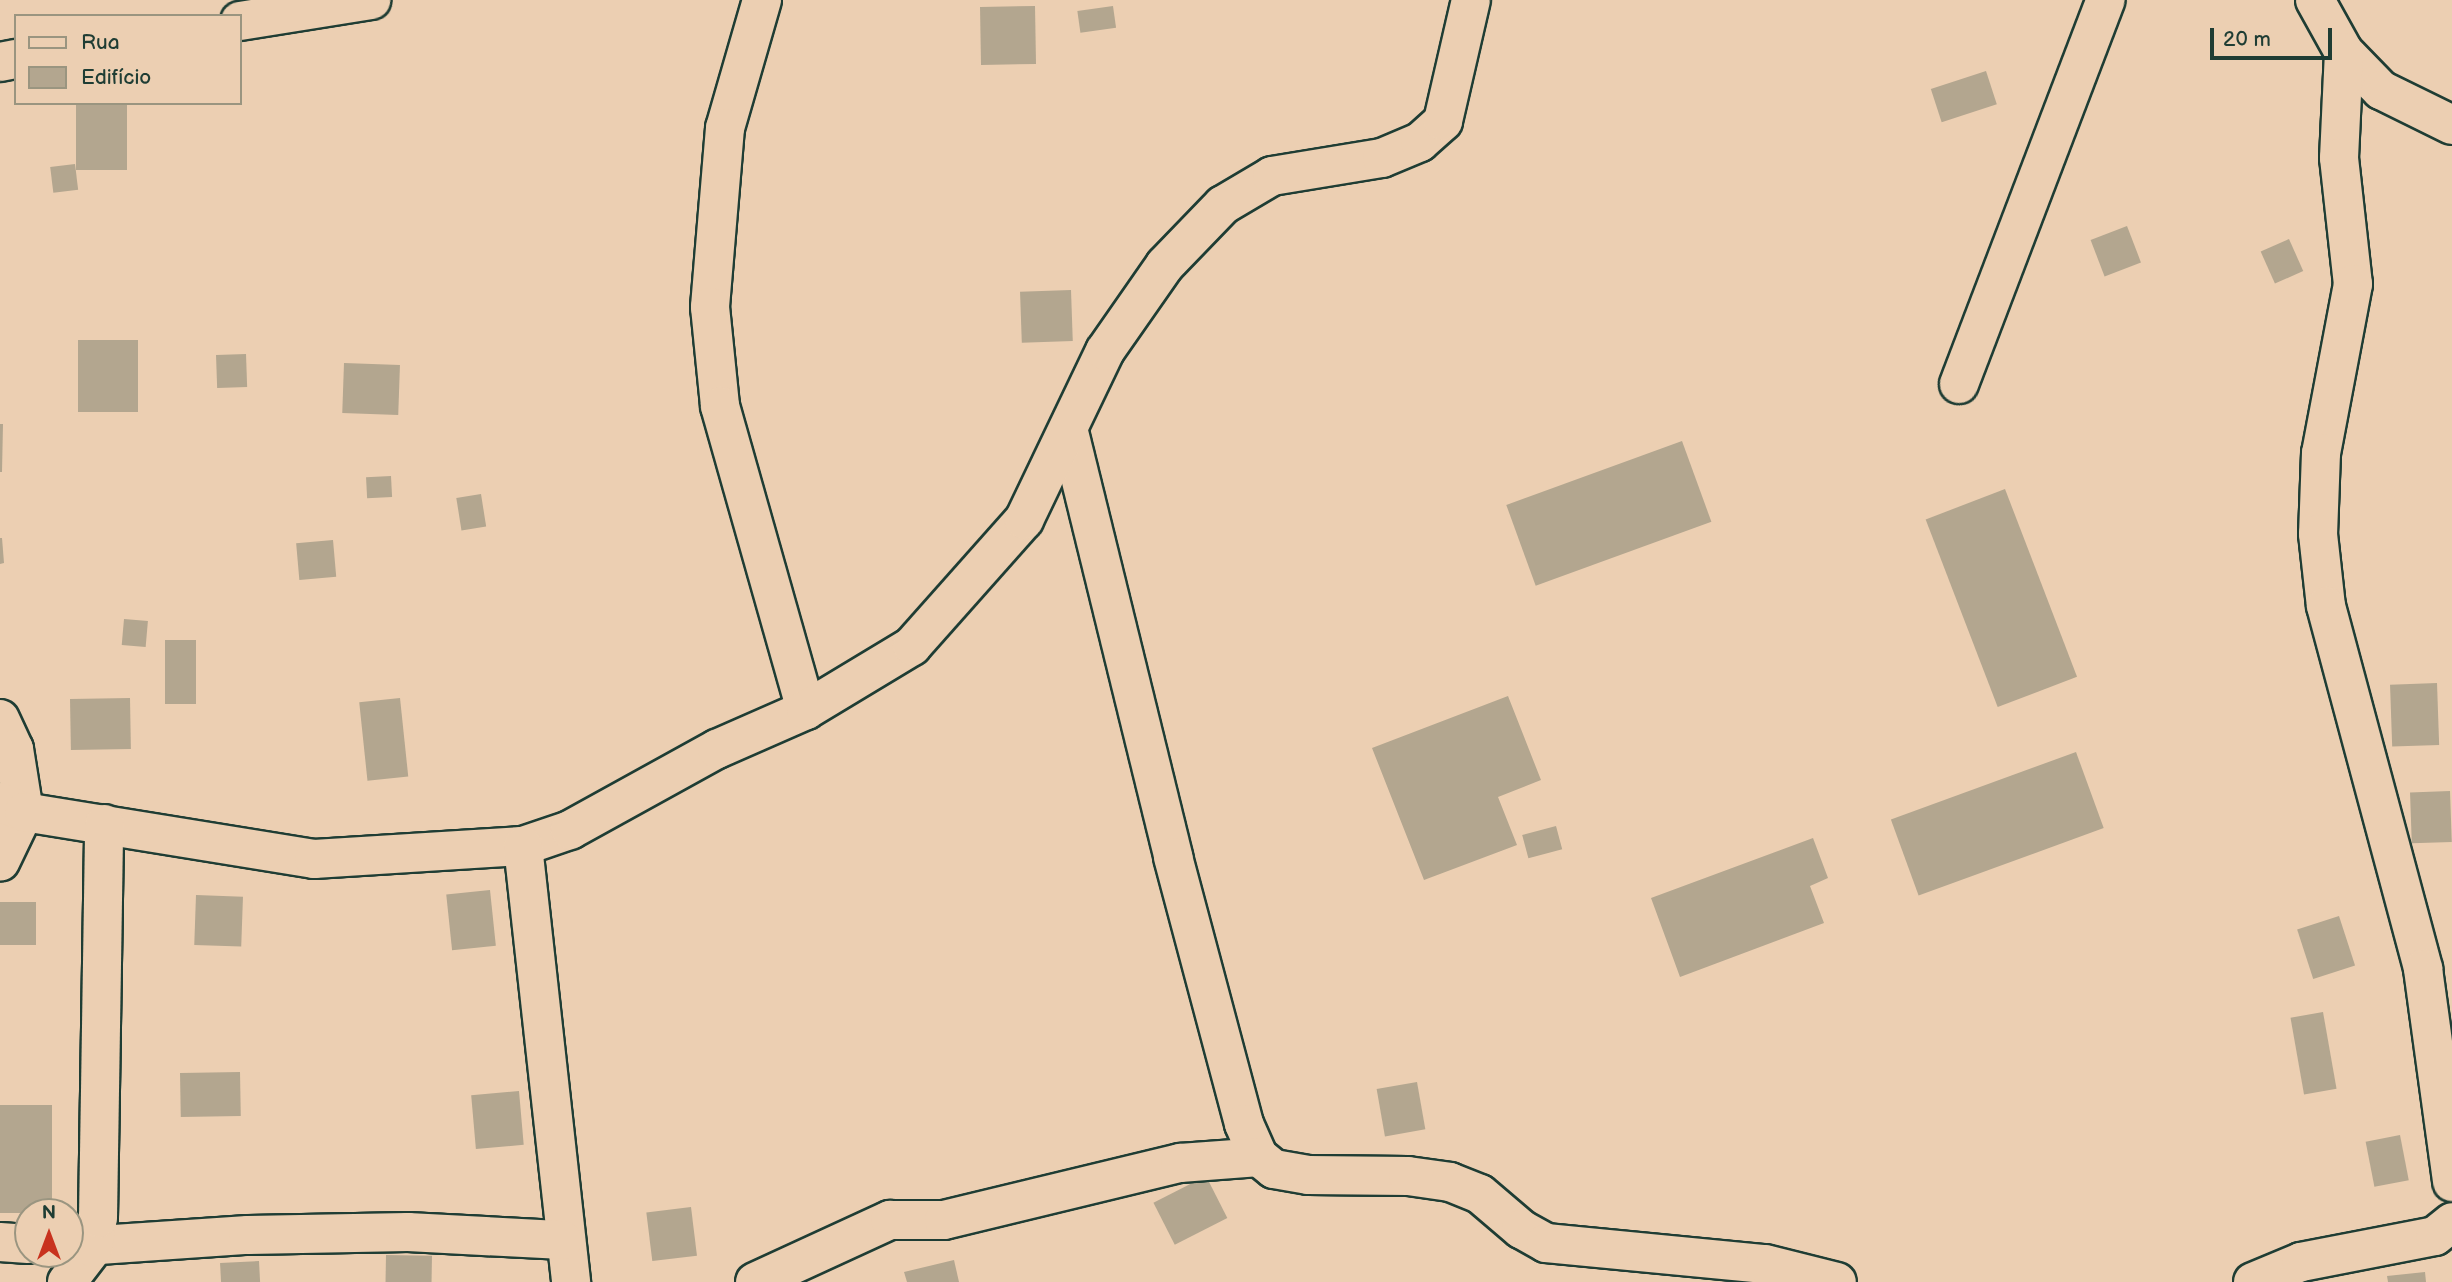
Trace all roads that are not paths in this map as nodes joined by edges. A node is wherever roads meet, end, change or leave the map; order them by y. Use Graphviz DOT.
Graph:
graph roads {
  1 [pos="371,0"];
  2 [pos="762,0"];
  3 [pos="1471,0"];
  4 [pos="2106,0"];
  5 [pos="2315,0"];
  6 [pos="300,6"];
  7 [pos="242,20"];
  8 [pos="2344,52"];
  9 [pos="2449,129"];
  10 [pos="1959,384"];
  11 [pos="1069,432"];
  12 [pos="806,710"];
  13 [pos="0,719"];
  14 [pos="12,807"];
  15 [pos="104,824"];
  16 [pos="523,846"];
  17 [pos="0,862"];
  18 [pos="1259,1157"];
  19 [pos="2452,1182"];
  20 [pos="2452,1222"];
  21 [pos="563,1240"];
  22 [pos="84,1244"];
  23 [pos="84,1247"];
  24 [pos="571,1282"];
  25 [pos="755,1282"];
  26 [pos="1836,1282"];
  27 [pos="2253,1282"];
  1 -- 6 [label="street"];
  2 -- 12 [label="street"];
  3 -- 11 [label="street"];
  4 -- 10 [label="street"];
  5 -- 8 [label="street"];
  6 -- 7 [label="street"];
  8 -- 9 [label="street"];
  8 -- 19 [label="street"];
  11 -- 12 [label="street"];
  11 -- 18 [label="street"];
  12 -- 16 [label="street"];
  13 -- 14 [label="street"];
  14 -- 15 [label="street"];
  14 -- 17 [label="street"];
  15 -- 16 [label="street"];
  15 -- 22 [label="street"];
  16 -- 21 [label="street"];
  18 -- 25 [label="street"];
  18 -- 26 [label="street"];
  20 -- 27 [label="street"];
  21 -- 23 [label="street"];
  21 -- 24 [label="street"];
}
